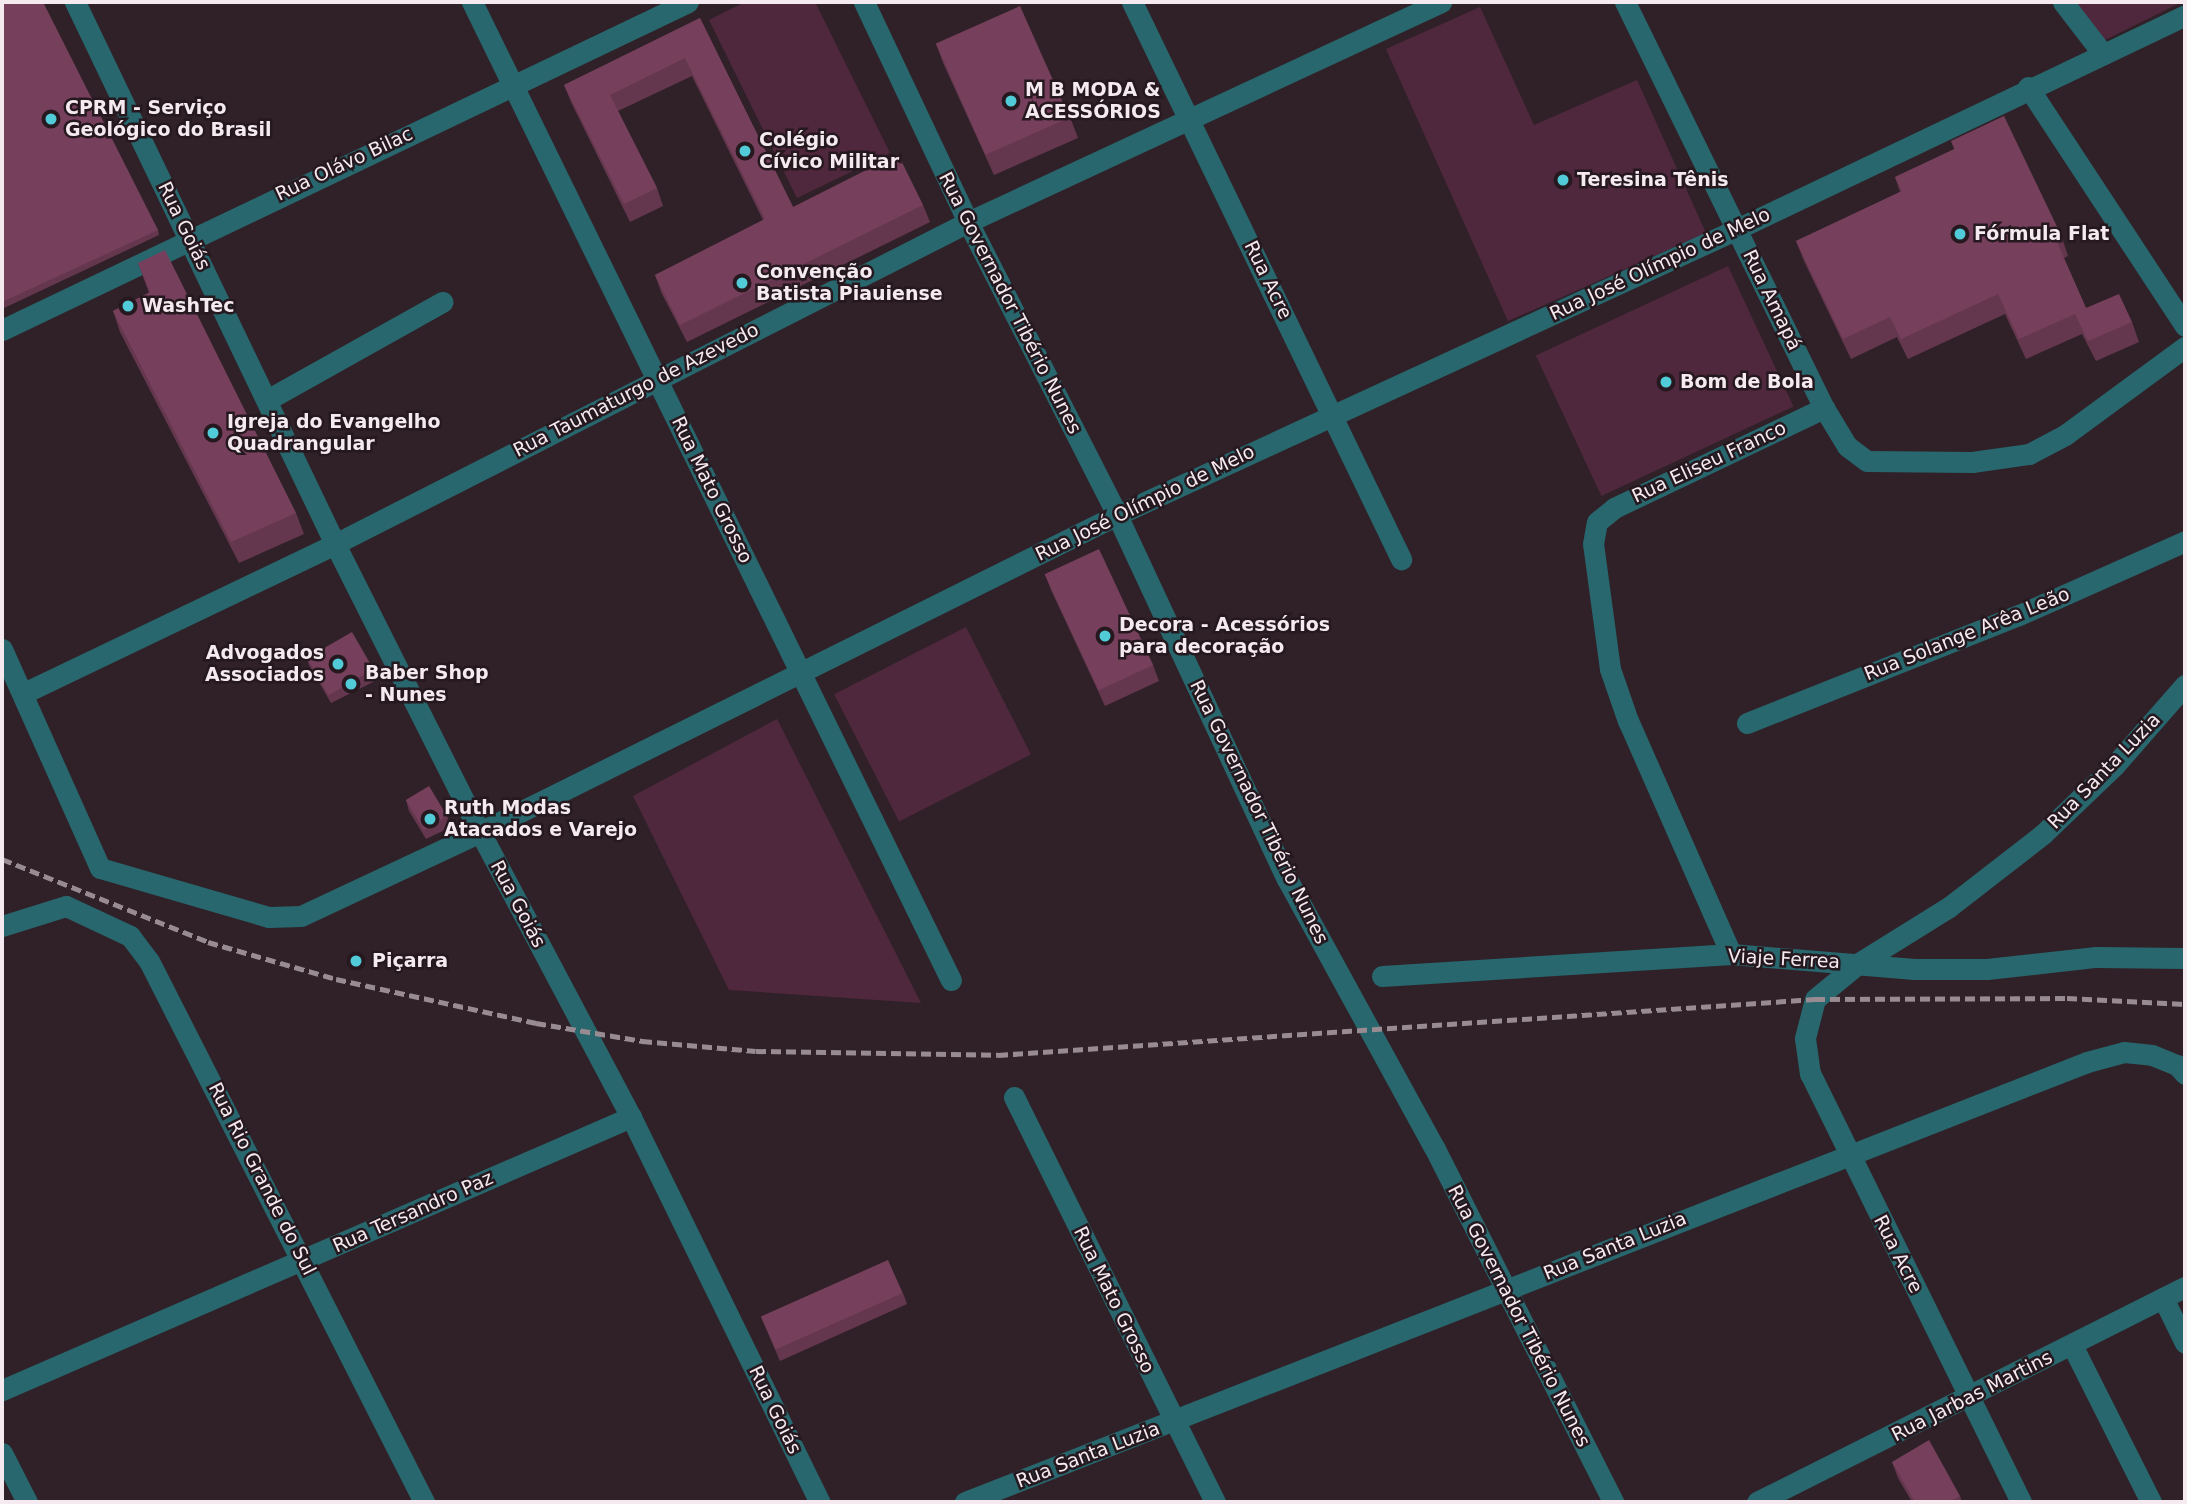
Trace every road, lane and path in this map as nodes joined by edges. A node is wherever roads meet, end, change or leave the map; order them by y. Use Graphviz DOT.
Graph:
graph roads {
  1 [pos="75,2"];
  2 [pos="471,2"];
  3 [pos="688,2"];
  4 [pos="864,2"];
  5 [pos="1132,2"];
  6 [pos="1441,2"];
  7 [pos="1625,2"];
  8 [pos="2063,2"];
  9 [pos="2185,15"];
  10 [pos="2103,54"];
  11 [pos="512,85"];
  12 [pos="2028,87"];
  13 [pos="1190,119"];
  14 [pos="968,222"];
  15 [pos="1737,229"];
  16 [pos="189,238"];
  17 [pos="442,302"];
  18 [pos="2185,326"];
  19 [pos="2,330"];
  20 [pos="2185,347"];
  21 [pos="658,378"];
  22 [pos="267,400"];
  23 [pos="1824,408"];
  24 [pos="1334,414"];
  25 [pos="1117,514"];
  26 [pos="2185,541"];
  27 [pos="335,544"];
  28 [pos="1401,559"];
  29 [pos="2,649"];
  30 [pos="801,673"];
  31 [pos="2185,685"];
  32 [pos="24,693"];
  33 [pos="1747,723"];
  34 [pos="480,832"];
  35 [pos="2,926"];
  36 [pos="1731,954"];
  37 [pos="2185,958"];
  38 [pos="1859,963"];
  39 [pos="1382,976"];
  40 [pos="951,980"];
  41 [pos="1815,999"];
  42 [pos="2185,1074"];
  43 [pos="1014,1097"];
  44 [pos="631,1117"];
  45 [pos="1848,1153"];
  46 [pos="304,1259"];
  47 [pos="2185,1287"];
  48 [pos="1505,1289"];
  49 [pos="2163,1298"];
  50 [pos="2185,1343"];
  51 [pos="2072,1345"];
  52 [pos="2,1390"];
  53 [pos="1971,1398"];
  54 [pos="1174,1422"];
  55 [pos="2,1453"];
  56 [pos="27,1502"];
  57 [pos="425,1502"];
  58 [pos="820,1502"];
  59 [pos="965,1502"];
  60 [pos="1215,1502"];
  61 [pos="1613,1502"];
  62 [pos="1757,1502"];
  63 [pos="2021,1502"];
  64 [pos="2151,1502"];
  1 -- 16 [label="street, Rua Goiás"];
  2 -- 11 [label="street, Rua Mato Grosso"];
  3 -- 11 [label="street, Rua Olávo Bilac"];
  4 -- 14 [label="street, Rua Governador Tibério Nunes"];
  5 -- 13 [label="street, Rua Acre"];
  6 -- 13 [label="street, Rua Taumaturgo de Azevedo"];
  7 -- 15 [label="street, Rua Amapá"];
  8 -- 10 [label="street"];
  9 -- 10 [label="street, Rua José Olímpio de Melo"];
  10 -- 12 [label="street, Rua José Olímpio de Melo"];
  11 -- 16 [label="street, Rua Olávo Bilac"];
  11 -- 21 [label="street, Rua Mato Grosso"];
  12 -- 15 [label="street, Rua José Olímpio de Melo"];
  12 -- 18 [label="street"];
  13 -- 14 [label="street, Rua Taumaturgo de Azevedo"];
  13 -- 24 [label="street, Rua Acre"];
  14 -- 21 [label="street, Rua Taumaturgo de Azevedo"];
  14 -- 25 [label="street, Rua Governador Tibério Nunes"];
  15 -- 23 [label="street, Rua Amapá"];
  15 -- 24 [label="street, Rua José Olímpio de Melo"];
  16 -- 19 [label="street, Rua Olávo Bilac"];
  16 -- 22 [label="street, Rua Goiás"];
  17 -- 22 [label="street"];
  20 -- 23 [label="street, Rua Amapá"];
  21 -- 27 [label="street, Rua Taumaturgo de Azevedo"];
  21 -- 30 [label="street, Rua Mato Grosso"];
  22 -- 27 [label="street, Rua Goiás"];
  23 -- 36 [label="street, Rua Eliseu Franco"];
  24 -- 25 [label="street, Rua José Olímpio de Melo"];
  24 -- 28 [label="street, Rua Acre"];
  25 -- 30 [label="street, Rua José Olímpio de Melo"];
  25 -- 48 [label="street, Rua Governador Tibério Nunes"];
  26 -- 33 [label="street, Rua Solange Arêa Leão"];
  27 -- 32 [label="street, Rua Taumaturgo de Azevedo"];
  27 -- 34 [label="street, Rua Goiás"];
  29 -- 32 [label="street"];
  30 -- 34 [label="street, Rua José Olímpio de Melo"];
  30 -- 40 [label="street, Rua Mato Grosso"];
  31 -- 38 [label="street, Rua Santa Luzia"];
  32 -- 34 [label="street, Rua José Olímpio de Melo"];
  34 -- 44 [label="street, Rua Goiás"];
  35 -- 46 [label="street, Rua Rio Grande do Sul"];
  36 -- 38 [label="street, Viaje Ferrea"];
  36 -- 39 [label="street, Viaje Ferrea"];
  37 -- 38 [label="street, Viaje Ferrea"];
  38 -- 41 [label="street, Rua Santa Luzia"];
  41 -- 45 [label="street, Rua Acre"];
  42 -- 45 [label="street, Rua Santa Luzia"];
  43 -- 54 [label="street, Rua Mato Grosso"];
  44 -- 46 [label="street, Rua Tersandro Paz"];
  44 -- 58 [label="street, Rua Goiás"];
  45 -- 48 [label="street, Rua Santa Luzia"];
  45 -- 53 [label="street, Rua Acre"];
  46 -- 52 [label="street, Rua Tersandro Paz"];
  46 -- 57 [label="street, Rua Rio Grande do Sul"];
  47 -- 49 [label="street, Rua Jarbas Martins"];
  48 -- 54 [label="street, Rua Santa Luzia"];
  48 -- 61 [label="street, Rua Governador Tibério Nunes"];
  49 -- 50 [label="street"];
  49 -- 51 [label="street, Rua Jarbas Martins"];
  51 -- 53 [label="street, Rua Jarbas Martins"];
  51 -- 64 [label="street"];
  53 -- 62 [label="street, Rua Jarbas Martins"];
  53 -- 63 [label="street, Rua Acre"];
  54 -- 59 [label="street, Rua Santa Luzia"];
  54 -- 60 [label="street, Rua Mato Grosso"];
  55 -- 56 [label="street"];
}
